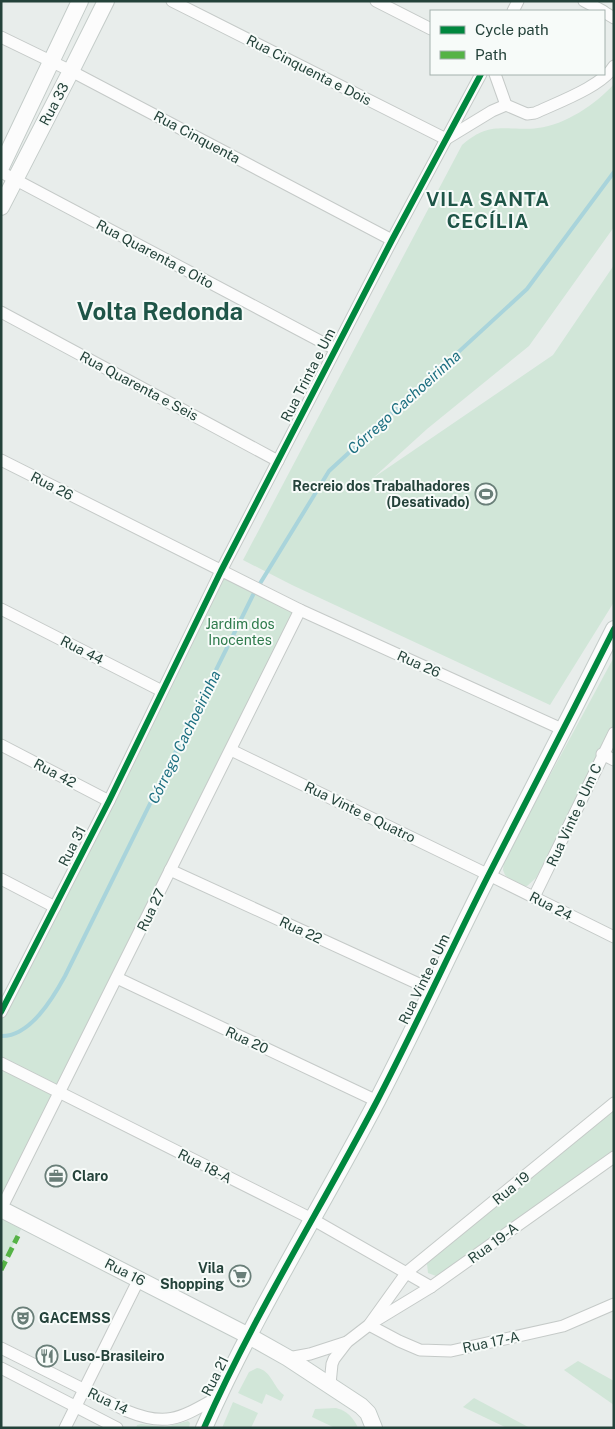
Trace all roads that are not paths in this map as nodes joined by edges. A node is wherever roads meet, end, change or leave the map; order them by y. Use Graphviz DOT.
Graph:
graph roads {
  1 [pos="80,1"];
  2 [pos="106,1"];
  3 [pos="172,1"];
  4 [pos="376,1"];
  5 [pos="584,1"];
  6 [pos="600,10"];
  7 [pos="430,28"];
  8 [pos="1,37"];
  9 [pos="52,62"];
  10 [pos="614,66"];
  11 [pos="72,71"];
  12 [pos="480,75"];
  13 [pos="495,75"];
  14 [pos="506,105"];
  15 [pos="446,139"];
  16 [pos="1,167"];
  17 [pos="8,176"];
  18 [pos="1,207"];
  19 [pos="392,240"];
  20 [pos="1,312"];
  21 [pos="336,350"];
  22 [pos="1,460"];
  23 [pos="278,461"];
  24 [pos="221,571"];
  25 [pos="1,609"];
  26 [pos="300,610"];
  27 [pos="614,629"];
  28 [pos="162,691"];
  29 [pos="564,730"];
  30 [pos="614,733"];
  31 [pos="1,745"];
  32 [pos="231,750"];
  33 [pos="602,754"];
  34 [pos="614,760"];
  35 [pos="109,801"];
  36 [pos="170,870"];
  37 [pos="489,874"];
  38 [pos="1,879"];
  39 [pos="534,897"];
  40 [pos="55,907"];
  41 [pos="614,937"];
  42 [pos="117,978"];
  43 [pos="432,990"];
  44 [pos="1,1012"];
  45 [pos="1,1063"];
  46 [pos="60,1092"];
  47 [pos="377,1101"];
  48 [pos="614,1103"];
  49 [pos="614,1157"];
  50 [pos="1,1209"];
  51 [pos="312,1219"];
  52 [pos="407,1272"];
  53 [pos="139,1279"];
  54 [pos="431,1287"];
  55 [pos="614,1304"];
  56 [pos="369,1325"];
  57 [pos="249,1336"];
  58 [pos="348,1342"];
  59 [pos="1,1348"];
  60 [pos="288,1358"];
  61 [pos="1,1368"];
  62 [pos="330,1384"];
  63 [pos="83,1389"];
  64 [pos="218,1397"];
  65 [pos="75,1406"];
  66 [pos="127,1411"];
  67 [pos="64,1428"];
  68 [pos="118,1428"];
  69 [pos="204,1428"];
  70 [pos="374,1428"];
  1 -- 9 [label="street, Rua 33"];
  2 -- 11 [label="street, Rua 33"];
  3 -- 15 [label="street, Rua Cinquenta e Dois"];
  4 -- 7 [label="street"];
  5 -- 6 [label="street"];
  8 -- 9 [label="street, Rua Cinquenta"];
  9 -- 11 [label="street, Rua Cinquenta"];
  9 -- 16 [label="street, Rua 33"];
  10 -- 14 [label="street"];
  11 -- 17 [label="street, Rua 33"];
  11 -- 19 [label="street, Rua Cinquenta"];
  12 -- 15 [label="street, Rua Trinta e Um"];
  13 -- 14 [label="street"];
  14 -- 15 [label="street"];
  15 -- 19 [label="street, Rua Trinta e Um"];
  17 -- 18 [label="street, Rua 33"];
  17 -- 21 [label="street, Rua Quarenta e Oito"];
  19 -- 21 [label="street, Rua Trinta e Um"];
  20 -- 23 [label="street, Rua Quarenta e Seis"];
  21 -- 23 [label="street, Rua Trinta e Um"];
  22 -- 24 [label="street, Rua 26"];
  23 -- 24 [label="street, Rua Trinta e Um"];
  24 -- 26 [label="street, Rua 26"];
  24 -- 28 [label="street, Rua Trinta e Um"];
  25 -- 28 [label="street, Rua 44"];
  26 -- 29 [label="street, Rua 26"];
  26 -- 32 [label="street, Rua 27"];
  27 -- 29 [label="street, Rua Vinte e Um"];
  28 -- 35 [label="street, Rua 31"];
  29 -- 37 [label="street, Rua Vinte e Um"];
  30 -- 33 [label="street, Rua Vinte e Um C"];
  31 -- 35 [label="street, Rua 42"];
  32 -- 36 [label="street, Rua 27"];
  32 -- 37 [label="street, Rua Vinte e Quatro"];
  33 -- 34 [label="street"];
  33 -- 39 [label="street, Rua Vinte e Um C"];
  35 -- 40 [label="street, Rua 31"];
  36 -- 42 [label="street, Rua 27"];
  36 -- 43 [label="street, Rua 22"];
  37 -- 39 [label="street, Rua 24"];
  37 -- 43 [label="street, Rua Vinte e Um"];
  38 -- 40 [label="street"];
  39 -- 41 [label="street, Rua 24"];
  40 -- 44 [label="street, Rua 31"];
  42 -- 46 [label="street, Rua 27"];
  42 -- 47 [label="street, Rua 20"];
  43 -- 47 [label="street, Rua Vinte e Um"];
  45 -- 46 [label="street, Rua 18-A"];
  46 -- 50 [label="street, Rua 27"];
  46 -- 51 [label="street, Rua 18-A"];
  47 -- 51 [label="street, Rua Vinte e Um"];
  48 -- 52 [label="street, Rua 19"];
  49 -- 54 [label="street, Rua 19-A"];
  50 -- 53 [label="street, Rua 16"];
  51 -- 52 [label="street, Rua 18-A"];
  51 -- 57 [label="street, Rua Vinte e Um"];
  52 -- 54 [label="street, Rua 18-A"];
  52 -- 56 [label="street, Rua 19"];
  53 -- 57 [label="street, Rua 16"];
  53 -- 63 [label="street"];
  54 -- 56 [label="street, Rua 19-A"];
  55 -- 56 [label="street, Rua 17-A"];
  56 -- 58 [label="street"];
  57 -- 60 [label="street, Rua 16"];
  57 -- 64 [label="street, Rua 21"];
  58 -- 60 [label="street"];
  58 -- 62 [label="street"];
  59 -- 63 [label="street, Rua 14"];
  60 -- 62 [label="street, Rua 16"];
  61 -- 65 [label="street, Rua 14"];
  62 -- 70 [label="street, Rua 16"];
  63 -- 65 [label="street"];
  63 -- 66 [label="street, Rua 14"];
  64 -- 66 [label="street, Rua 14"];
  64 -- 69 [label="street, Rua 21"];
  65 -- 67 [label="street"];
  65 -- 68 [label="street, Rua 14"];
  66 -- 68 [label="street"];
}
